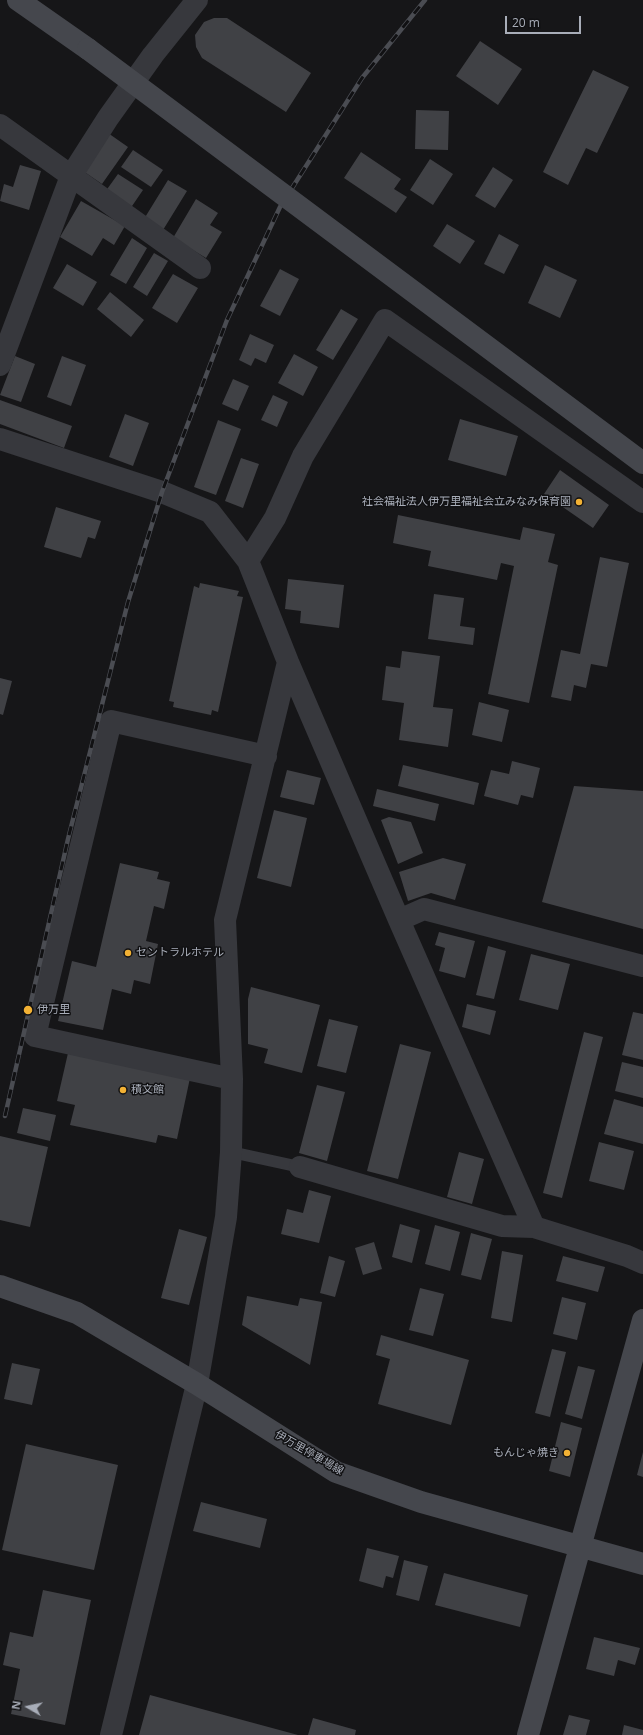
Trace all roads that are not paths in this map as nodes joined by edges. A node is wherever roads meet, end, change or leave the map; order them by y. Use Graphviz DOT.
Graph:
graph roads {
  1 [pos="18,0"];
  2 [pos="197,0"];
  3 [pos="0,125"];
  4 [pos="71,176"];
  5 [pos="200,268"];
  6 [pos="0,365"];
  7 [pos="0,439"];
  8 [pos="643,463"];
  9 [pos="643,502"];
  10 [pos="248,561"];
  11 [pos="288,662"];
  12 [pos="266,756"];
  13 [pos="399,920"];
  14 [pos="643,966"];
  15 [pos="232,1079"];
  16 [pos="231,1152"];
  17 [pos="300,1167"];
  18 [pos="534,1227"];
  19 [pos="643,1263"];
  20 [pos="0,1286"];
  21 [pos="643,1320"];
  22 [pos="197,1384"];
  23 [pos="580,1546"];
  24 [pos="643,1564"];
  25 [pos="111,1735"];
  26 [pos="528,1735"];
  1 -- 8 [label="street, bridge"];
  2 -- 4 [label="street"];
  3 -- 4 [label="street"];
  4 -- 5 [label="street"];
  4 -- 6 [label="street"];
  7 -- 10 [label="street"];
  9 -- 10 [label="street"];
  10 -- 11 [label="street"];
  11 -- 12 [label="street"];
  11 -- 13 [label="street"];
  12 -- 15 [label="street"];
  12 -- 15 [label="street"];
  13 -- 14 [label="street"];
  13 -- 18 [label="street"];
  15 -- 16 [label="street"];
  16 -- 17 [label="lane"];
  16 -- 22 [label="street"];
  17 -- 18 [label="street"];
  18 -- 19 [label="street"];
  20 -- 22 [label="street, 伊万里停車場線"];
  21 -- 23 [label="street"];
  22 -- 23 [label="street, 伊万里停車場線"];
  22 -- 25 [label="street"];
  23 -- 24 [label="street, 伊万里停車場線"];
  23 -- 26 [label="street"];
}
